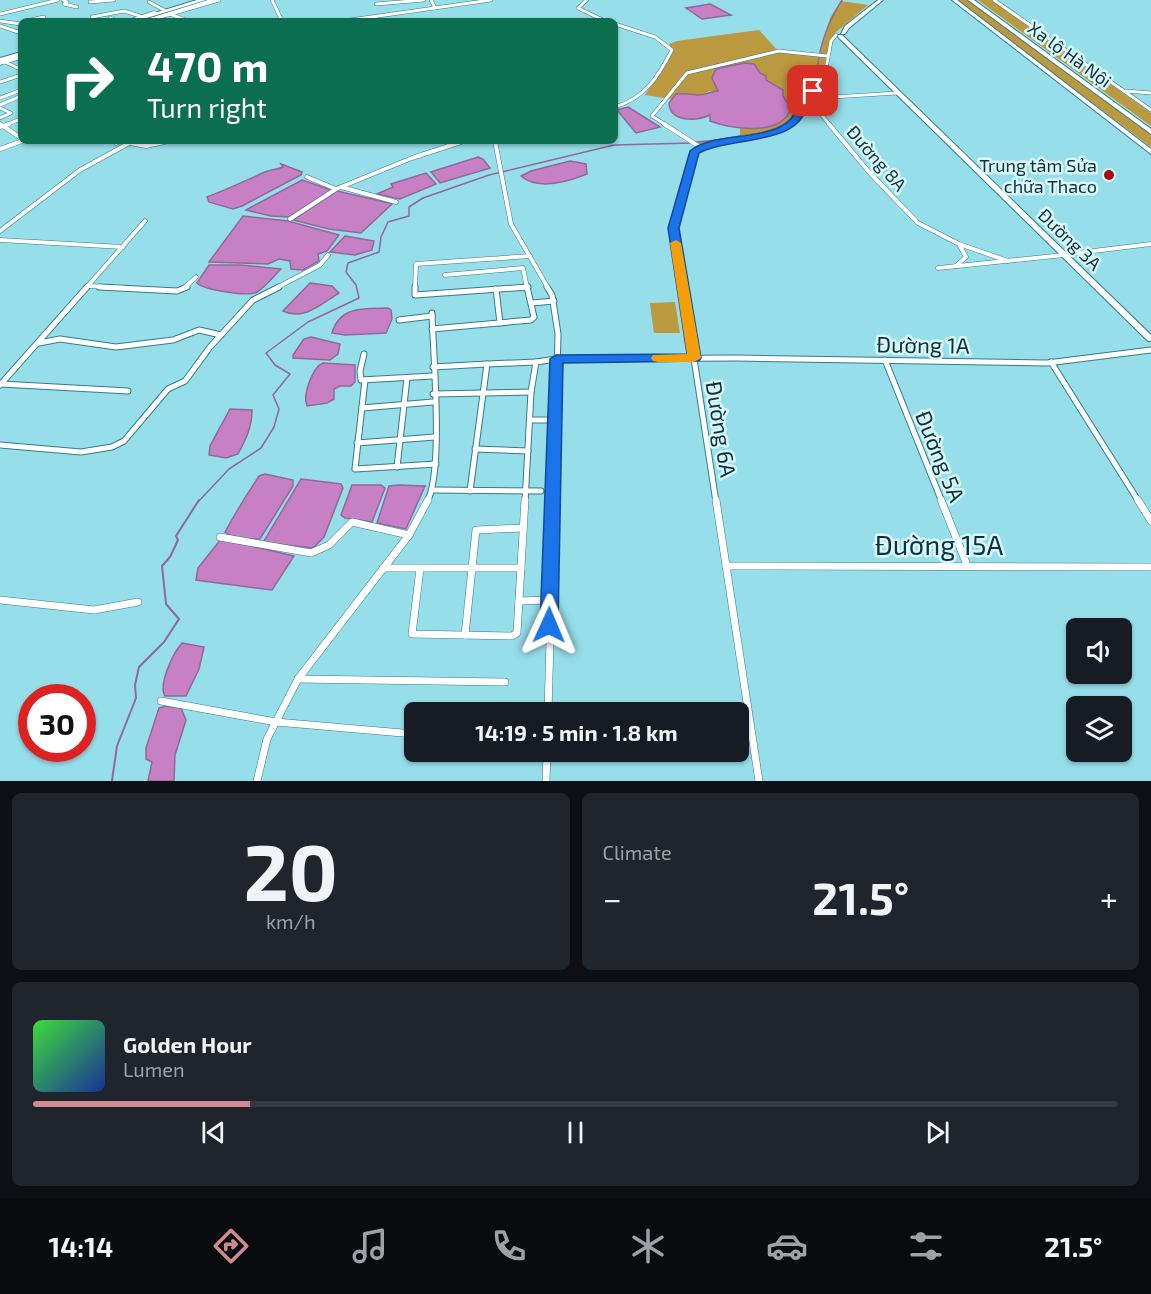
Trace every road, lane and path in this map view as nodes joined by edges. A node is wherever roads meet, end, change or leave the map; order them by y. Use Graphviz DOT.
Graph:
graph roads {
  1 [pos="58,0"];
  2 [pos="63,0"];
  3 [pos="114,0"];
  4 [pos="201,0"];
  5 [pos="211,0"];
  6 [pos="219,0"];
  7 [pos="272,0"];
  8 [pos="424,0"];
  9 [pos="431,0"];
  10 [pos="491,0"];
  11 [pos="587,0"];
  12 [pos="876,0"];
  13 [pos="881,0"];
  14 [pos="954,0"];
  15 [pos="973,0"];
  16 [pos="994,0"];
  17 [pos="90,2"];
  18 [pos="149,2"];
  19 [pos="375,2"];
  20 [pos="77,7"];
  21 [pos="158,7"];
  22 [pos="870,7"];
  23 [pos="402,8"];
  24 [pos="435,8"];
  25 [pos="150,9"];
  26 [pos="169,11"];
  27 [pos="404,13"];
  28 [pos="0,14"];
  29 [pos="379,16"];
  30 [pos="44,17"];
  31 [pos="40,18"];
  32 [pos="96,18"];
  33 [pos="140,18"];
  34 [pos="146,18"];
  35 [pos="181,18"];
  36 [pos="281,18"];
  37 [pos="365,18"];
  38 [pos="599,18"];
  39 [pos="18,24"];
  40 [pos="0,25"];
  41 [pos="618,25"];
  42 [pos="18,32"];
  43 [pos="4,34"];
  44 [pos="839,36"];
  45 [pos="826,56"];
  46 [pos="18,57"];
  47 [pos="1,61"];
  48 [pos="18,68"];
  49 [pos="18,76"];
  50 [pos="0,82"];
  51 [pos="18,91"];
  52 [pos="1124,91"];
  53 [pos="899,93"];
  54 [pos="1151,93"];
  55 [pos="0,98"];
  56 [pos="18,98"];
  57 [pos="0,106"];
  58 [pos="618,106"];
  59 [pos="1151,110"];
  60 [pos="0,118"];
  61 [pos="18,120"];
  62 [pos="1,126"];
  63 [pos="1151,130"];
  64 [pos="18,137"];
  65 [pos="18,141"];
  66 [pos="127,144"];
  67 [pos="138,144"];
  68 [pos="155,144"];
  69 [pos="455,144"];
  70 [pos="496,144"];
  71 [pos="698,146"];
  72 [pos="1,147"];
  73 [pos="1151,152"];
  74 [pos="307,177"];
  75 [pos="338,188"];
  76 [pos="396,202"];
  77 [pos="290,219"];
  78 [pos="145,221"];
  79 [pos="0,231"];
  80 [pos="0,240"];
  81 [pos="959,244"];
  82 [pos="1151,244"];
  83 [pos="123,247"];
  84 [pos="328,255"];
  85 [pos="1067,255"];
  86 [pos="530,256"];
  87 [pos="1008,261"];
  88 [pos="955,267"];
  89 [pos="938,268"];
  90 [pos="445,275"];
  91 [pos="196,278"];
  92 [pos="89,286"];
  93 [pos="528,287"];
  94 [pos="496,290"];
  95 [pos="554,301"];
  96 [pos="532,303"];
  97 [pos="399,320"];
  98 [pos="500,323"];
  99 [pos="432,328"];
  100 [pos="1151,332"];
  101 [pos="221,335"];
  102 [pos="1151,339"];
  103 [pos="37,343"];
  104 [pos="1151,350"];
  105 [pos="364,354"];
  106 [pos="694,358"];
  107 [pos="556,359"];
  108 [pos="885,360"];
  109 [pos="536,362"];
  110 [pos="1051,363"];
  111 [pos="487,364"];
  112 [pos="433,367"];
  113 [pos="434,376"];
  114 [pos="406,378"];
  115 [pos="365,380"];
  116 [pos="0,384"];
  117 [pos="128,391"];
  118 [pos="531,392"];
  119 [pos="483,393"];
  120 [pos="433,394"];
  121 [pos="433,402"];
  122 [pos="403,405"];
  123 [pos="362,408"];
  124 [pos="530,420"];
  125 [pos="556,420"];
  126 [pos="435,437"];
  127 [pos="399,440"];
  128 [pos="357,443"];
  129 [pos="0,446"];
  130 [pos="475,449"];
  131 [pos="528,451"];
  132 [pos="436,464"];
  133 [pos="397,467"];
  134 [pos="432,490"];
  135 [pos="470,491"];
  136 [pos="526,492"];
  137 [pos="541,492"];
  138 [pos="1151,521"];
  139 [pos="523,528"];
  140 [pos="410,535"];
  141 [pos="220,537"];
  142 [pos="967,565"];
  143 [pos="726,566"];
  144 [pos="1151,567"];
  145 [pos="383,568"];
  146 [pos="472,568"];
  147 [pos="521,568"];
  148 [pos="420,569"];
  149 [pos="0,600"];
  150 [pos="549,600"];
  151 [pos="519,601"];
  152 [pos="138,602"];
  153 [pos="465,635"];
  154 [pos="298,680"];
  155 [pos="505,682"];
  156 [pos="160,701"];
  157 [pos="548,702"];
  158 [pos="276,722"];
  159 [pos="404,733"];
  160 [pos="547,762"];
  161 [pos="257,781"];
  162 [pos="546,781"];
  163 [pos="759,781"];
  1 -- 28 [label="street"];
  2 -- 20 [label="street"];
  3 -- 17 [label="street"];
  4 -- 26 [label="highway"];
  5 -- 26 [label="highway"];
  6 -- 26 [label="street"];
  7 -- 36 [label="street"];
  8 -- 19 [label="street"];
  9 -- 24 [label="street"];
  10 -- 24 [label="street"];
  11 -- 38 [label="street"];
  12 -- 22 [label="street"];
  13 -- 22 [label="street"];
  14 -- 73 [label="street"];
  15 -- 63 [label="highway, Xa lộ Hà Nội"];
  16 -- 52 [label="street"];
  18 -- 21 [label="street"];
  19 -- 29 [label="street"];
  21 -- 25 [label="street"];
  21 -- 26 [label="street"];
  22 -- 44 [label="street"];
  23 -- 27 [label="street"];
  24 -- 27 [label="street"];
  26 -- 34 [label="highway"];
  26 -- 35 [label="street"];
  27 -- 29 [label="street"];
  29 -- 37 [label="street"];
  30 -- 31 [label="street"];
  32 -- 33 [label="street"];
  39 -- 40 [label="street"];
  40 -- 42 [label="street"];
  40 -- 43 [label="street"];
  41 -- 58 [label="street"];
  44 -- 45 [label="street"];
  44 -- 53 [label="street, Đường 3A"];
  45 -- 71 [label="street"];
  45 -- 71 [label="street"];
  46 -- 47 [label="highway"];
  47 -- 48 [label="street"];
  49 -- 50 [label="street"];
  51 -- 55 [label="street"];
  52 -- 54 [label="street"];
  52 -- 59 [label="street"];
  53 -- 81 [label="street, Đường 8A"];
  53 -- 85 [label="street, Đường 3A"];
  56 -- 57 [label="street"];
  57 -- 60 [label="street"];
  61 -- 62 [label="street"];
  62 -- 64 [label="street"];
  65 -- 72 [label="street"];
  66 -- 79 [label="street"];
  67 -- 68 [label="street"];
  69 -- 75 [label="street"];
  70 -- 86 [label="street"];
  71 -- 106 [label="street, Đường 6A"];
  74 -- 75 [label="street"];
  75 -- 76 [label="street"];
  75 -- 77 [label="street"];
  78 -- 83 [label="street"];
  80 -- 83 [label="street"];
  81 -- 87 [label="street, Đường 8A"];
  81 -- 88 [label="street"];
  82 -- 85 [label="street"];
  83 -- 92 [label="street"];
  84 -- 101 [label="street"];
  85 -- 87 [label="street"];
  85 -- 100 [label="street, Đường 3A"];
  85 -- 102 [label="street, Đường 3A"];
  86 -- 94 [label="street"];
  86 -- 95 [label="street"];
  87 -- 88 [label="street"];
  88 -- 89 [label="street"];
  90 -- 93 [label="street"];
  91 -- 92 [label="street"];
  92 -- 103 [label="street"];
  93 -- 94 [label="street"];
  93 -- 96 [label="street"];
  94 -- 98 [label="street"];
  95 -- 96 [label="street"];
  95 -- 107 [label="street"];
  96 -- 98 [label="street"];
  97 -- 99 [label="street"];
  98 -- 99 [label="street"];
  99 -- 112 [label="street"];
  101 -- 103 [label="street"];
  101 -- 129 [label="street"];
  103 -- 116 [label="street"];
  104 -- 110 [label="street, Đường 1A"];
  105 -- 115 [label="street"];
  106 -- 107 [label="street, Đường 1A"];
  106 -- 108 [label="street, Đường 1A"];
  106 -- 143 [label="street, Đường 6A"];
  107 -- 109 [label="street, Đường 1A"];
  107 -- 125 [label="street"];
  108 -- 110 [label="street, Đường 1A"];
  108 -- 142 [label="street, Đường 5A"];
  109 -- 111 [label="street, Đường 1A"];
  109 -- 118 [label="street"];
  110 -- 138 [label="street"];
  111 -- 112 [label="street, Đường 1A"];
  111 -- 119 [label="street"];
  112 -- 113 [label="street"];
  113 -- 114 [label="street"];
  113 -- 120 [label="street"];
  114 -- 115 [label="street"];
  114 -- 122 [label="street"];
  115 -- 123 [label="street"];
  116 -- 117 [label="street"];
  118 -- 119 [label="street"];
  118 -- 124 [label="street"];
  119 -- 120 [label="street"];
  119 -- 130 [label="street"];
  120 -- 121 [label="street"];
  121 -- 122 [label="street"];
  121 -- 126 [label="street"];
  122 -- 123 [label="street"];
  122 -- 127 [label="street"];
  123 -- 128 [label="street"];
  124 -- 125 [label="street"];
  124 -- 131 [label="street"];
  125 -- 150 [label="street"];
  126 -- 127 [label="street"];
  126 -- 132 [label="street"];
  127 -- 128 [label="street"];
  127 -- 133 [label="street"];
  128 -- 133 [label="street"];
  130 -- 131 [label="street"];
  130 -- 135 [label="street"];
  131 -- 136 [label="street"];
  132 -- 133 [label="street"];
  132 -- 134 [label="street"];
  134 -- 135 [label="street"];
  134 -- 140 [label="street"];
  135 -- 136 [label="street"];
  136 -- 137 [label="street"];
  136 -- 139 [label="street"];
  139 -- 146 [label="street"];
  139 -- 147 [label="street"];
  140 -- 141 [label="street"];
  140 -- 145 [label="street"];
  142 -- 143 [label="street, Đường 15A"];
  142 -- 144 [label="street, Đường 15A"];
  143 -- 163 [label="street, Đường 6A"];
  145 -- 148 [label="street"];
  145 -- 154 [label="street"];
  146 -- 147 [label="street"];
  146 -- 148 [label="street"];
  146 -- 153 [label="street"];
  147 -- 151 [label="street"];
  148 -- 153 [label="street"];
  149 -- 152 [label="street"];
  150 -- 151 [label="street"];
  150 -- 157 [label="street"];
  151 -- 153 [label="street"];
  154 -- 155 [label="street"];
  154 -- 158 [label="street"];
  156 -- 158 [label="street"];
  158 -- 159 [label="street"];
  158 -- 161 [label="street"];
  160 -- 162 [label="street"];
}
